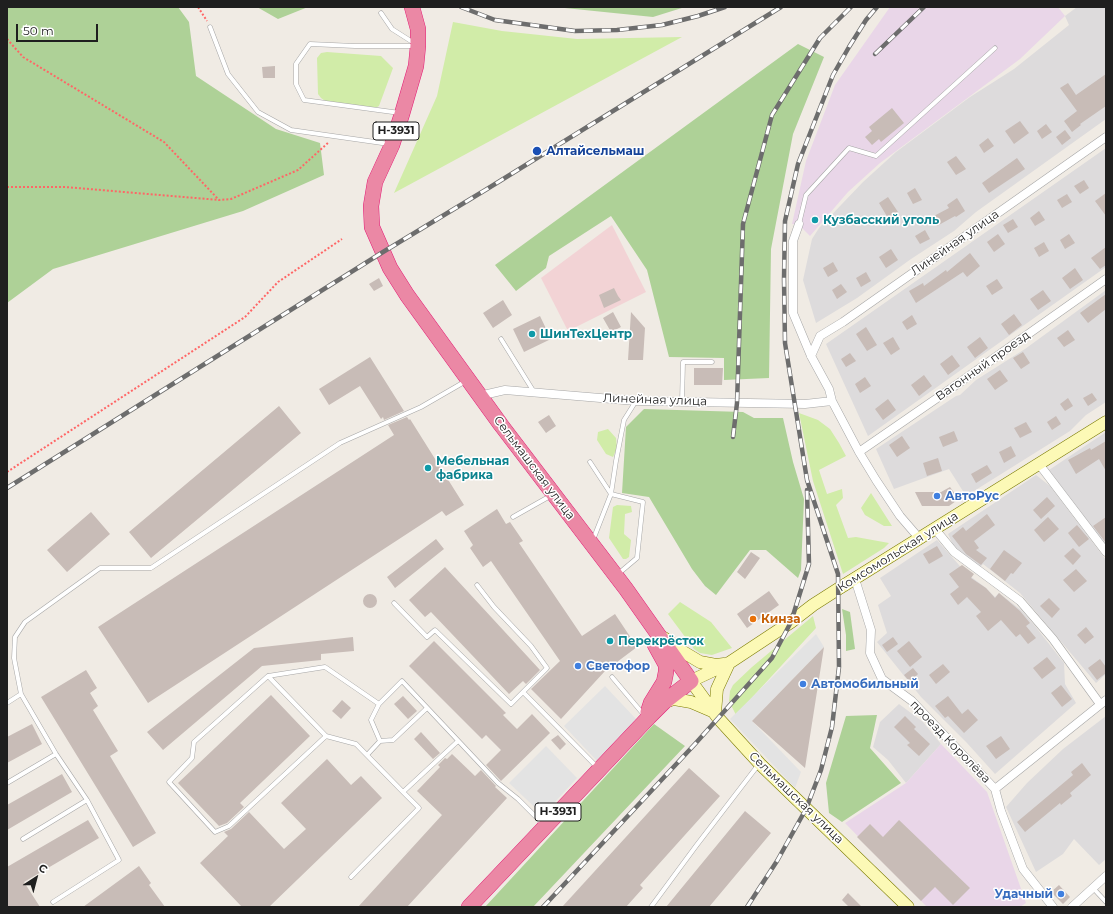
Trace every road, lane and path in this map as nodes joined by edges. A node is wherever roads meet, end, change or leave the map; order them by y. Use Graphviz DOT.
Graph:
graph roads {
  1 [pos="198,7"];
  2 [pos="412,7"];
  3 [pos="381,13"];
  4 [pos="210,27"];
  5 [pos="7,39"];
  6 [pos="418,46"];
  7 [pos="995,48"];
  8 [pos="402,114"];
  9 [pos="336,136"];
  10 [pos="1106,137"];
  11 [pos="392,145"];
  12 [pos="7,187"];
  13 [pos="219,200"];
  14 [pos="799,224"];
  15 [pos="342,239"];
  16 [pos="1106,279"];
  17 [pos="501,339"];
  18 [pos="811,356"];
  19 [pos="712,362"];
  20 [pos="468,380"];
  21 [pos="534,393"];
  22 [pos="480,396"];
  23 [pos="636,401"];
  24 [pos="832,401"];
  25 [pos="682,402"];
  26 [pos="1106,422"];
  27 [pos="859,452"];
  28 [pos="590,462"];
  29 [pos="1039,464"];
  30 [pos="7,472"];
  31 [pos="554,494"];
  32 [pos="611,494"];
  33 [pos="513,517"];
  34 [pos="935,529"];
  35 [pos="919,538"];
  36 [pos="592,543"];
  37 [pos="1106,552"];
  38 [pos="616,576"];
  39 [pos="855,579"];
  40 [pos="477,585"];
  41 [pos="394,602"];
  42 [pos="643,614"];
  43 [pos="656,632"];
  44 [pos="729,663"];
  45 [pos="268,676"];
  46 [pos="612,677"];
  47 [pos="691,681"];
  48 [pos="523,692"];
  49 [pos="21,694"];
  50 [pos="664,702"];
  51 [pos="1103,702"];
  52 [pos="7,703"];
  53 [pos="379,704"];
  54 [pos="428,708"];
  55 [pos="715,712"];
  56 [pos="648,718"];
  57 [pos="326,736"];
  58 [pos="458,740"];
  59 [pos="380,742"];
  60 [pos="56,754"];
  61 [pos="367,755"];
  62 [pos="760,764"];
  63 [pos="599,769"];
  64 [pos="7,783"];
  65 [pos="996,788"];
  66 [pos="403,792"];
  67 [pos="87,800"];
  68 [pos="545,825"];
  69 [pos="23,839"];
  70 [pos="1106,876"];
  71 [pos="351,877"];
  72 [pos="1093,888"];
  73 [pos="53,902"];
  74 [pos="1106,902"];
  75 [pos="469,907"];
  76 [pos="652,907"];
  77 [pos="908,907"];
  78 [pos="1053,907"];
  79 [pos="1072,907"];
  1 -- 4 [label="path"];
  2 -- 6 [label="highway, Н-3931"];
  3 -- 6 [label="lane"];
  4 -- 9 [label="lane"];
  5 -- 13 [label="path"];
  6 -- 8 [label="highway, Н-3931"];
  6 -- 8 [label="lane"];
  7 -- 14 [label="lane"];
  8 -- 11 [label="highway, Н-3931"];
  9 -- 11 [label="lane"];
  9 -- 13 [label="path"];
  10 -- 18 [label="street, Линейная улица"];
  11 -- 20 [label="highway, Сельмашская улица / Н-3931"];
  12 -- 13 [label="path"];
  14 -- 18 [label="street"];
  15 -- 30 [label="path"];
  16 -- 27 [label="street, Вагонный проезд"];
  17 -- 21 [label="lane"];
  18 -- 24 [label="street"];
  19 -- 25 [label="lane"];
  20 -- 22 [label="highway, Сельмашская улица / Н-3931"];
  20 -- 49 [label="lane"];
  21 -- 22 [label="street, Линейная улица"];
  21 -- 23 [label="street, Линейная улица"];
  22 -- 31 [label="highway, Сельмашская улица / Н-3931"];
  23 -- 25 [label="street, Линейная улица"];
  23 -- 32 [label="lane"];
  24 -- 25 [label="street, Линейная улица"];
  24 -- 27 [label="street"];
  26 -- 29 [label="main road, Комсомольская улица"];
  27 -- 35 [label="street"];
  28 -- 32 [label="lane"];
  29 -- 34 [label="main road, Комсомольская улица"];
  29 -- 37 [label="street"];
  31 -- 33 [label="lane"];
  31 -- 36 [label="highway, Сельмашская улица / Н-3931"];
  32 -- 36 [label="lane"];
  32 -- 38 [label="lane"];
  34 -- 35 [label="main road, Комсомольская улица"];
  34 -- 51 [label="street"];
  35 -- 39 [label="main road, Комсомольская улица"];
  36 -- 38 [label="highway, Сельмашская улица / Н-3931"];
  38 -- 42 [label="highway, Сельмашская улица / Н-3931"];
  39 -- 44 [label="main road, Комсомольская улица"];
  39 -- 65 [label="street, проезд Королёва"];
  40 -- 48 [label="lane"];
  41 -- 48 [label="lane"];
  42 -- 43 [label="highway, Сельмашская улица / Н-3931"];
  42 -- 56 [label="highway"];
  43 -- 44 [label="main road"];
  43 -- 47 [label="highway, Сельмашская улица / Н-3931"];
  44 -- 47 [label="main road, Комсомольская улица"];
  44 -- 55 [label="main road"];
  45 -- 53 [label="lane"];
  45 -- 57 [label="lane"];
  45 -- 57 [label="lane"];
  46 -- 56 [label="lane"];
  47 -- 50 [label="highway, Н-3931"];
  47 -- 55 [label="main road, Сельмашская улица"];
  48 -- 63 [label="lane"];
  49 -- 52 [label="lane"];
  49 -- 60 [label="lane"];
  50 -- 55 [label="main road"];
  50 -- 56 [label="highway, Н-3931"];
  51 -- 65 [label="street"];
  53 -- 54 [label="lane"];
  53 -- 59 [label="lane"];
  54 -- 58 [label="lane"];
  54 -- 59 [label="lane"];
  55 -- 62 [label="main road, Сельмашская улица"];
  56 -- 63 [label="highway, Н-3931"];
  57 -- 61 [label="lane"];
  58 -- 66 [label="lane"];
  58 -- 68 [label="lane"];
  59 -- 61 [label="lane"];
  60 -- 64 [label="lane"];
  60 -- 67 [label="lane"];
  61 -- 66 [label="lane"];
  62 -- 76 [label="lane"];
  62 -- 77 [label="main road, Сельмашская улица"];
  63 -- 68 [label="highway, Н-3931"];
  65 -- 78 [label="street, проезд Королёва"];
  66 -- 71 [label="lane"];
  67 -- 69 [label="lane"];
  67 -- 73 [label="lane"];
  68 -- 75 [label="highway, Н-3931"];
  70 -- 72 [label="street"];
  72 -- 74 [label="lane"];
  72 -- 79 [label="street"];
}
